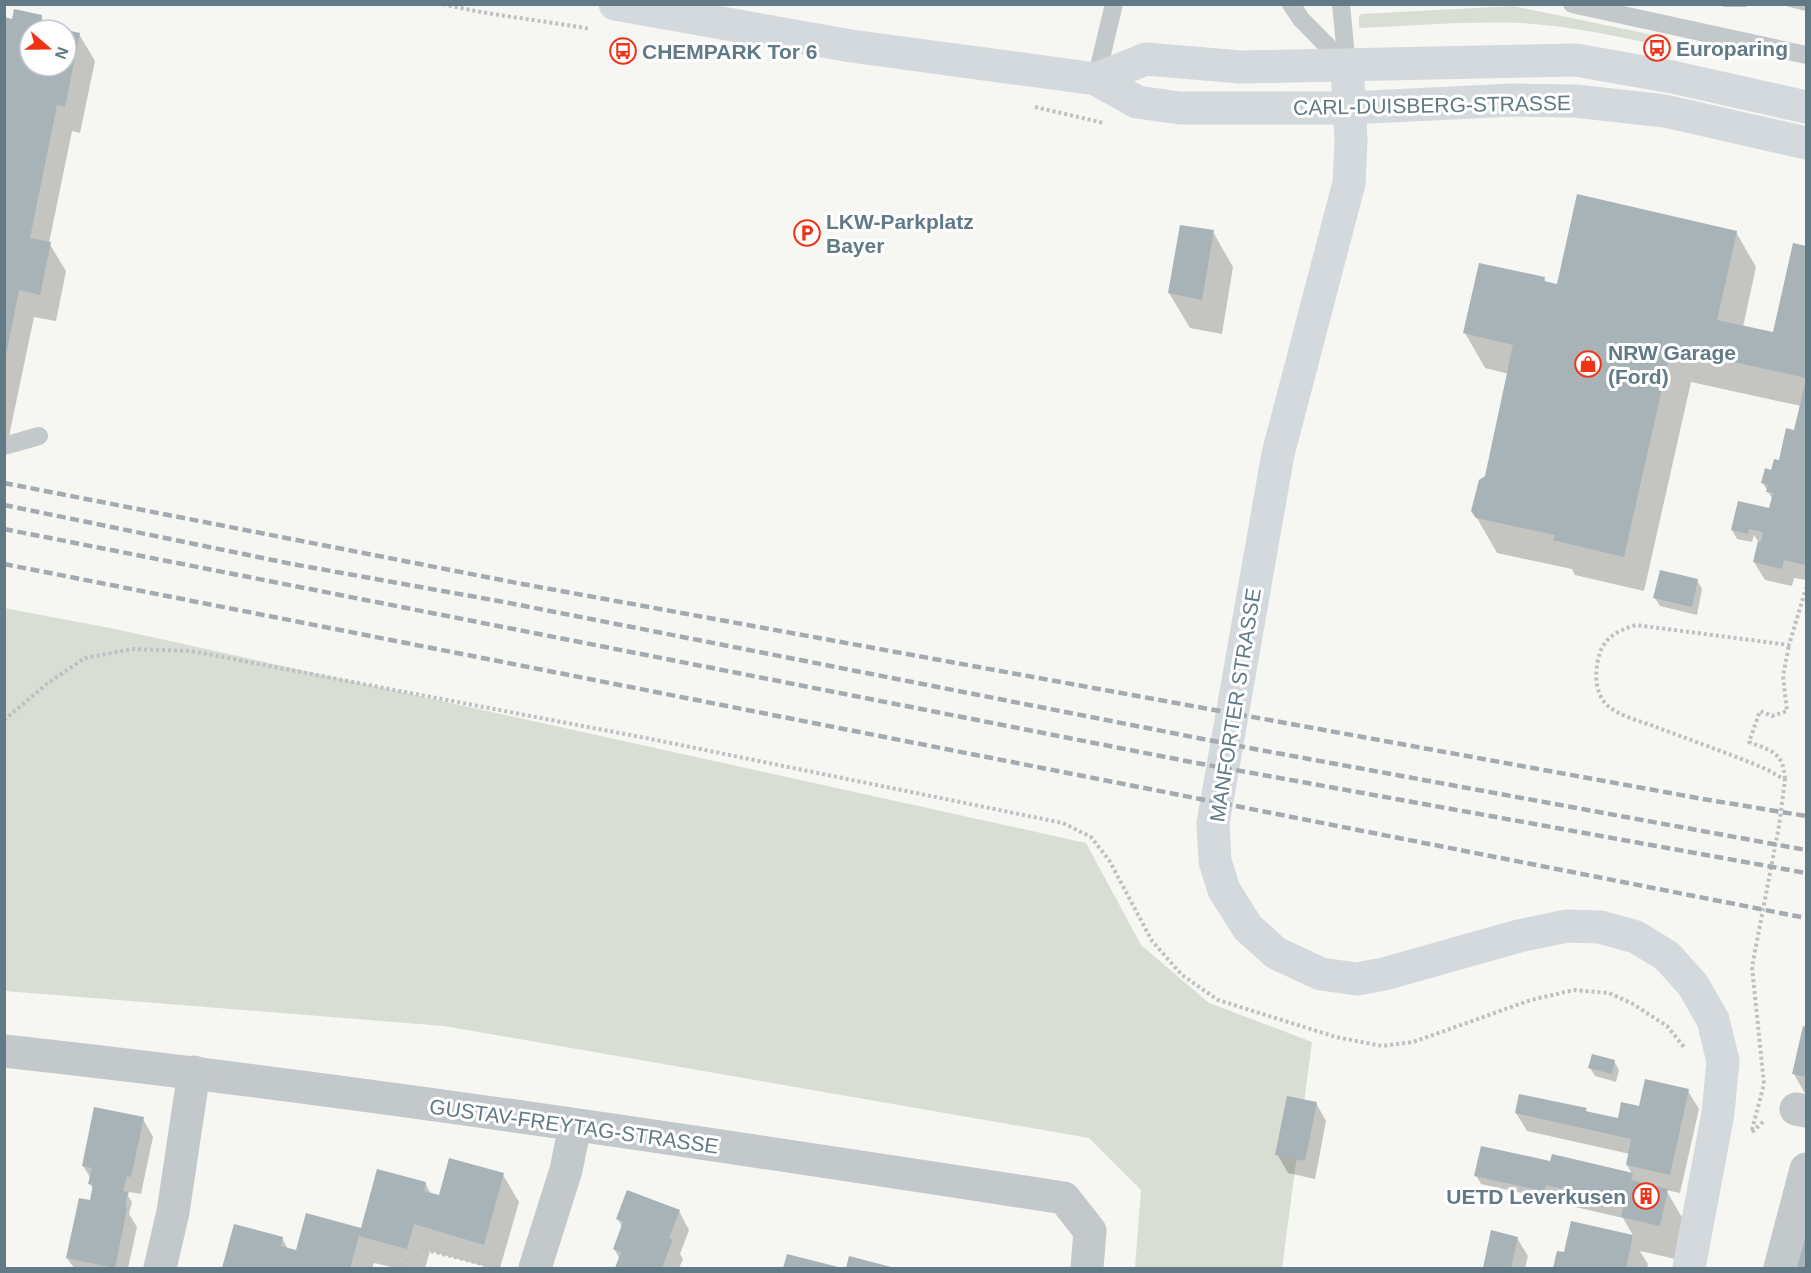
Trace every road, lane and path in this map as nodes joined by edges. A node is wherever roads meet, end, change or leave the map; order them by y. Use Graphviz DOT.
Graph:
graph roads {
  1 [pos="615,4"];
  2 [pos="1114,4"];
  3 [pos="1291,4"];
  4 [pos="1341,4"];
  5 [pos="1572,4"];
  6 [pos="1806,55"];
  7 [pos="1347,66"];
  8 [pos="1096,79"];
  9 [pos="1806,107"];
  10 [pos="1349,108"];
  11 [pos="1806,143"];
  12 [pos="39,436"];
  13 [pos="4,446"];
  14 [pos="1806,588"];
  15 [pos="1788,645"];
  16 [pos="4,720"];
  17 [pos="1785,780"];
  18 [pos="4,1051"];
  19 [pos="1688,1053"];
  20 [pos="194,1072"];
  21 [pos="575,1126"];
  22 [pos="1751,1132"];
  23 [pos="1806,1169"];
  24 [pos="160,1269"];
  25 [pos="395,1269"];
  26 [pos="498,1269"];
  27 [pos="536,1269"];
  28 [pos="1087,1269"];
  29 [pos="1689,1269"];
  30 [pos="1779,1269"];
  1 -- 8 [label="street, CARL-DUISBERG-STRASSE"];
  2 -- 8 [label="lane"];
  3 -- 7 [label="lane"];
  4 -- 7 [label="lane"];
  5 -- 6 [label="lane"];
  7 -- 8 [label="street, CARL-DUISBERG-STRASSE"];
  7 -- 9 [label="street, CARL-DUISBERG-STRASSE"];
  7 -- 10 [label="street, MANFORTER STRASSE"];
  8 -- 10 [label="street, CARL-DUISBERG-STRASSE"];
  10 -- 11 [label="street, CARL-DUISBERG-STRASSE"];
  10 -- 29 [label="street, MANFORTER STRASSE"];
  12 -- 13 [label="lane"];
  14 -- 15 [label="path"];
  15 -- 17 [label="path"];
  15 -- 17 [label="path"];
  16 -- 19 [label="path"];
  17 -- 22 [label="path"];
  18 -- 20 [label="street, GUSTAV-FREYTAG-STRASSE"];
  20 -- 21 [label="street, GUSTAV-FREYTAG-STRASSE"];
  20 -- 24 [label="street"];
  21 -- 27 [label="street"];
  21 -- 28 [label="street, GUSTAV-FREYTAG-STRASSE"];
  23 -- 30 [label="street"];
  25 -- 26 [label="path"];
}
